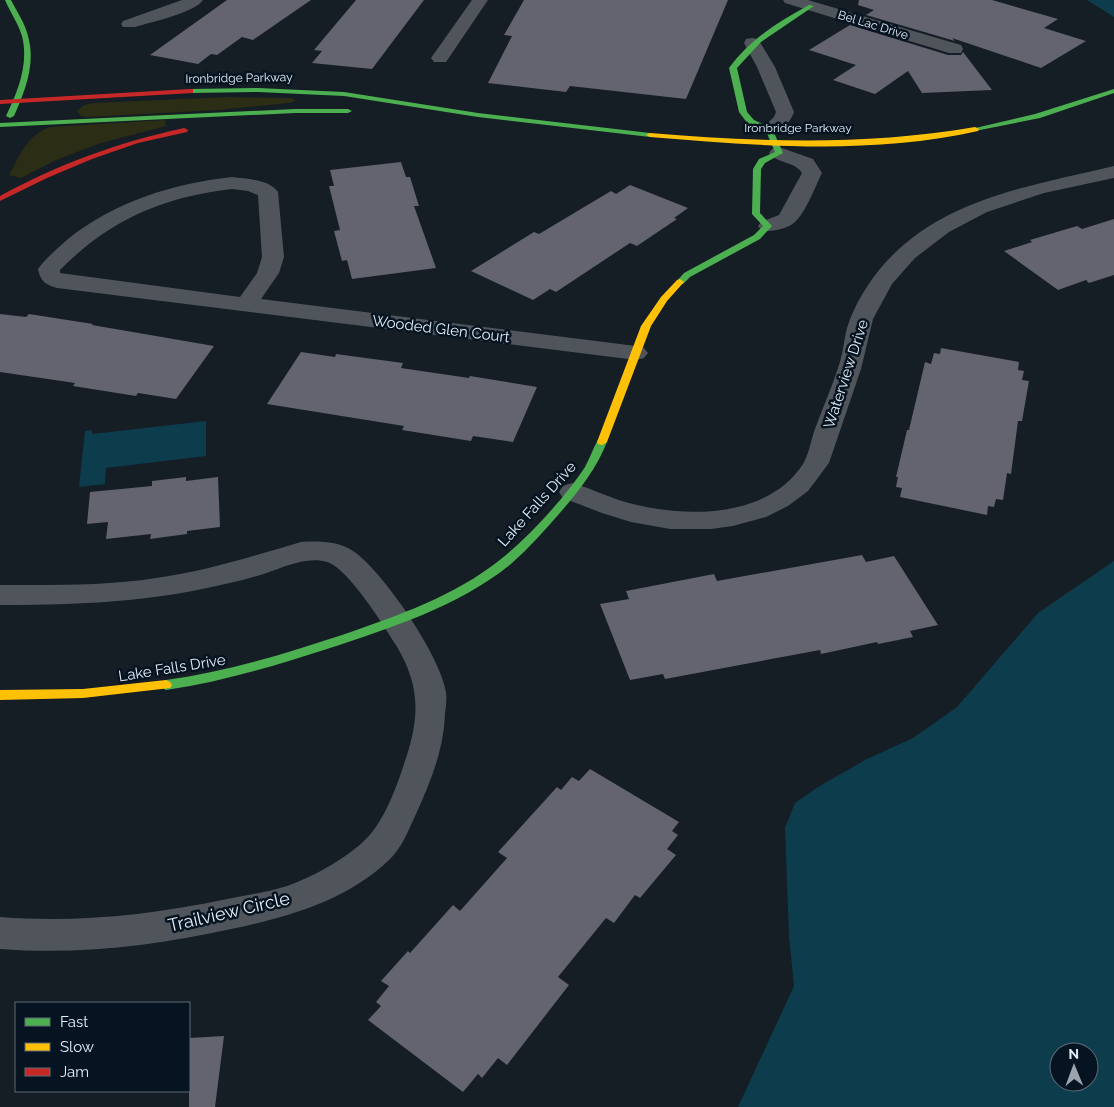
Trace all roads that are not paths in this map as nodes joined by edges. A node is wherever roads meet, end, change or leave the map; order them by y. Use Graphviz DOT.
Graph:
graph roads {
  1 [pos="8,0"];
  2 [pos="195,0"];
  3 [pos="480,0"];
  4 [pos="791,0"];
  5 [pos="811,6"];
  6 [pos="129,24"];
  7 [pos="752,43"];
  8 [pos="955,49"];
  9 [pos="440,58"];
  10 [pos="1114,91"];
  11 [pos="17,101"];
  12 [pos="0,102"];
  13 [pos="343,111"];
  14 [pos="362,112"];
  15 [pos="382,112"];
  16 [pos="477,115"];
  17 [pos="2,128"];
  18 [pos="774,142"];
  19 [pos="1114,172"];
  20 [pos="0,199"];
  21 [pos="768,226"];
  22 [pos="246,304"];
  23 [pos="636,353"];
  24 [pos="572,492"];
  25 [pos="0,595"];
  26 [pos="397,622"];
  27 [pos="0,695"];
  28 [pos="0,933"];
  1 -- 11 [label="street"];
  2 -- 6 [label="street"];
  3 -- 9 [label="street"];
  4 -- 5 [label="street, Bel Lac Drive"];
  5 -- 7 [label="street"];
  5 -- 8 [label="street, Bel Lac Drive"];
  7 -- 18 [label="street"];
  7 -- 18 [label="street"];
  10 -- 18 [label="street, Ironbridge Parkway"];
  11 -- 12 [label="street, Ironbridge Parkway"];
  11 -- 16 [label="street, Ironbridge Parkway"];
  11 -- 17 [label="street"];
  13 -- 14 [label="street"];
  13 -- 17 [label="street"];
  13 -- 20 [label="street"];
  15 -- 16 [label="street, Ironbridge Parkway"];
  16 -- 18 [label="street, Ironbridge Parkway"];
  18 -- 21 [label="street"];
  18 -- 21 [label="street"];
  19 -- 24 [label="street, Waterview Drive"];
  21 -- 23 [label="street, Lake Falls Drive"];
  22 -- 22 [label="street, Wooded Glen Court"];
  22 -- 23 [label="street, Wooded Glen Court"];
  23 -- 24 [label="street, Lake Falls Drive"];
  24 -- 26 [label="street, Lake Falls Drive"];
  25 -- 26 [label="street, Trailview Circle"];
  26 -- 27 [label="street, Lake Falls Drive"];
  26 -- 28 [label="street, Trailview Circle"];
}
